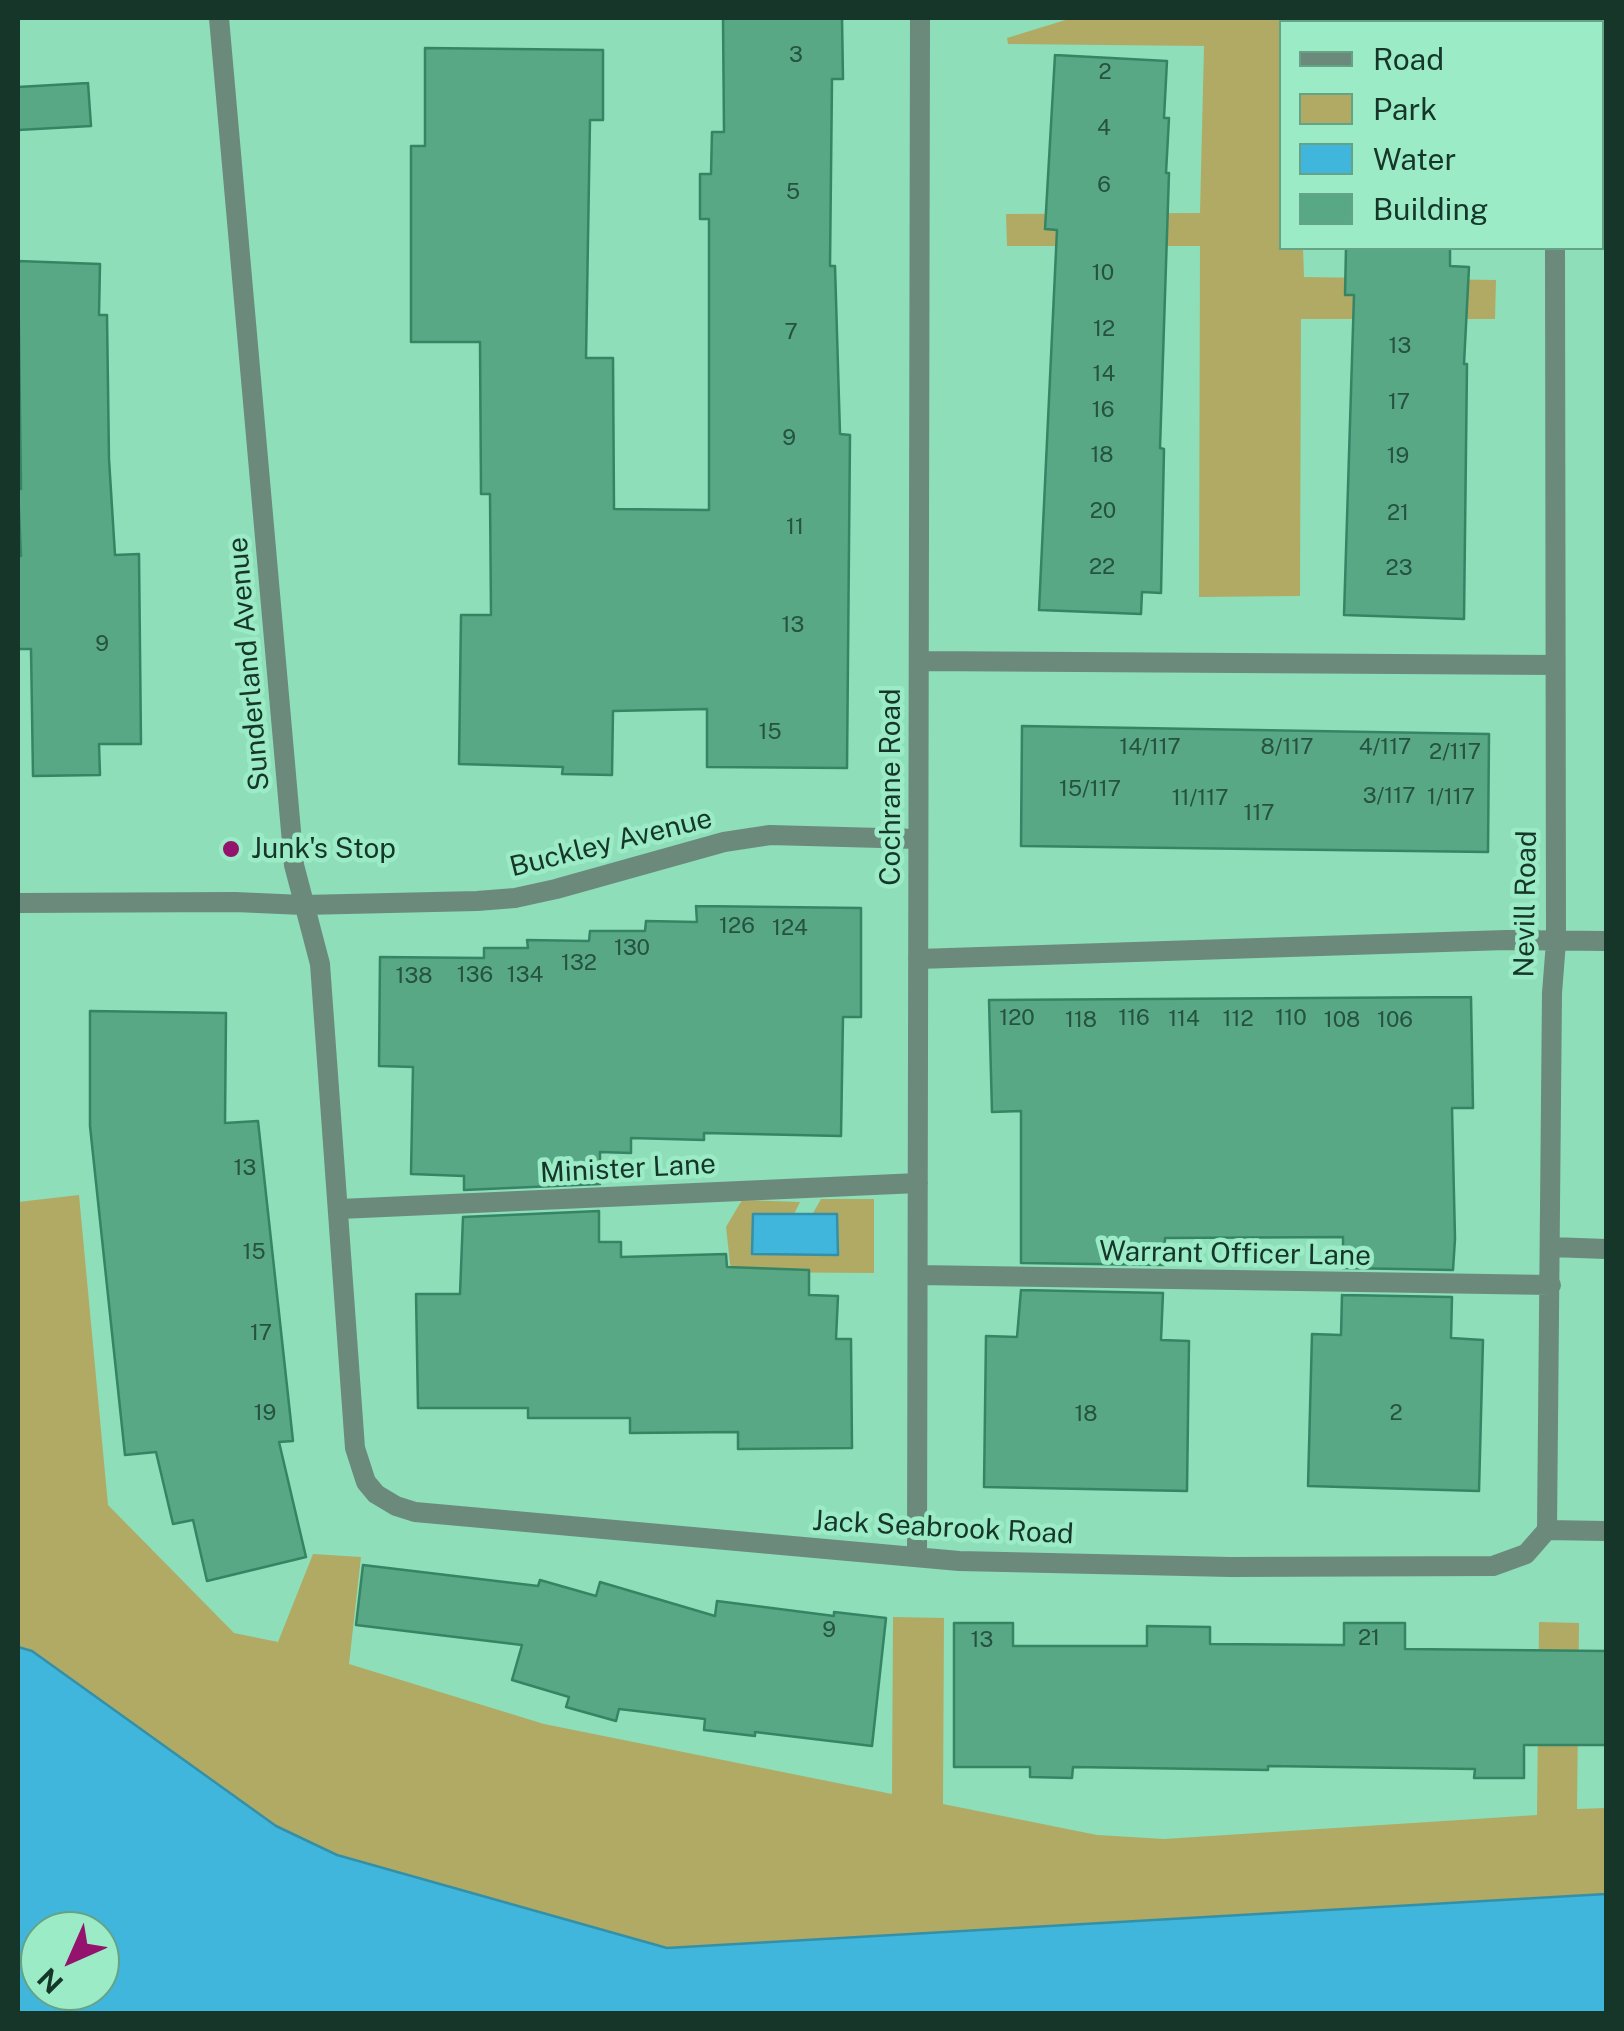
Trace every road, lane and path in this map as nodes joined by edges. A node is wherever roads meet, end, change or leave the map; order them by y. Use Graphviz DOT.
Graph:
graph roads {
  1 [pos="219,18"];
  2 [pos="920,18"];
  3 [pos="1555,250"];
  4 [pos="919,662"];
  5 [pos="1554,665"];
  6 [pos="918,839"];
  7 [pos="18,903"];
  8 [pos="303,905"];
  9 [pos="1606,941"];
  10 [pos="1556,942"];
  11 [pos="918,960"];
  12 [pos="918,1183"];
  13 [pos="340,1209"];
  14 [pos="1551,1247"];
  15 [pos="1606,1250"];
  16 [pos="918,1274"];
  17 [pos="1551,1285"];
  18 [pos="366,1482"];
  19 [pos="1547,1530"];
  20 [pos="1606,1532"];
  21 [pos="916,1557"];
  1 -- 8 [label="street, Sunderland Avenue"];
  2 -- 4 [label="street, Cochrane Road"];
  3 -- 5 [label="street, Nevill Road"];
  4 -- 5 [label="street"];
  4 -- 6 [label="street, Cochrane Road"];
  5 -- 10 [label="street, Nevill Road"];
  6 -- 8 [label="street, Buckley Avenue"];
  6 -- 11 [label="street, Cochrane Road"];
  7 -- 8 [label="street, Buckley Avenue"];
  8 -- 13 [label="street, Sunderland Avenue"];
  9 -- 10 [label="street"];
  10 -- 11 [label="street"];
  10 -- 14 [label="street, Nevill Road"];
  11 -- 12 [label="street, Cochrane Road"];
  12 -- 13 [label="street, Minister Lane"];
  12 -- 16 [label="street, Cochrane Road"];
  13 -- 18 [label="street, Sunderland Avenue"];
  14 -- 15 [label="street"];
  14 -- 17 [label="street, Nevill Road"];
  16 -- 17 [label="street, Warrant Officer Lane"];
  16 -- 21 [label="street, Cochrane Road"];
  17 -- 19 [label="street, Nevill Road"];
  18 -- 21 [label="street, Jack Seabrook Road"];
  19 -- 20 [label="street"];
  19 -- 21 [label="street, Jack Seabrook Road"];
}
